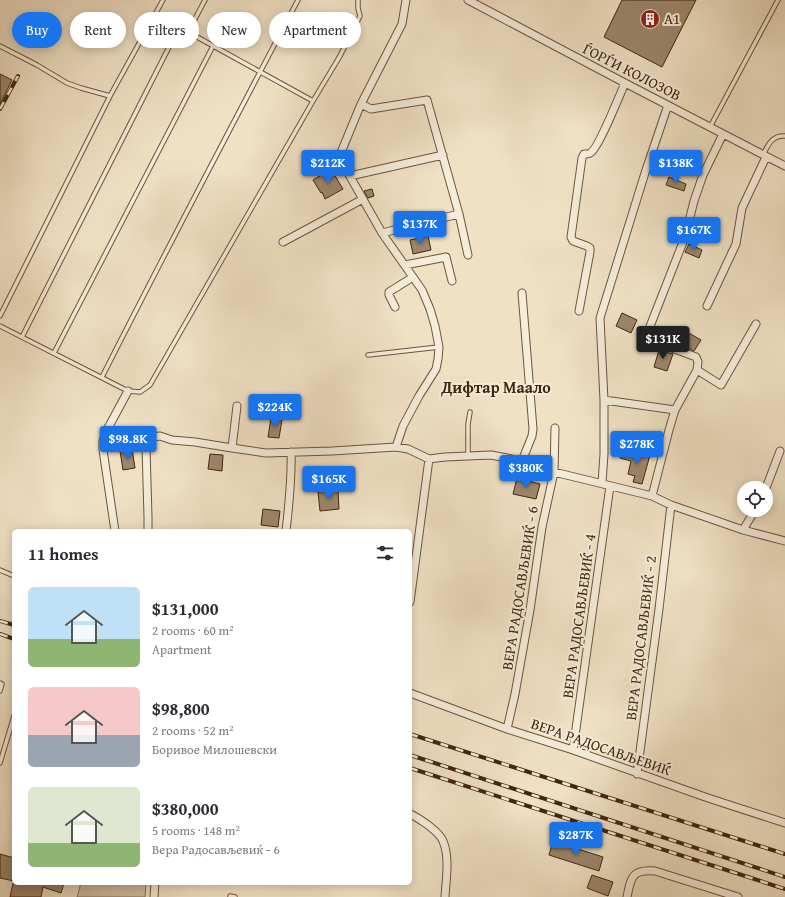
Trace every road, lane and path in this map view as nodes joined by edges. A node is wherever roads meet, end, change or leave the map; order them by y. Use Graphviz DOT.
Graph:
graph roads {
  1 [pos="163,0"];
  2 [pos="205,0"];
  3 [pos="298,0"];
  4 [pos="358,0"];
  5 [pos="406,0"];
  6 [pos="468,0"];
  7 [pos="778,0"];
  8 [pos="478,2"];
  9 [pos="157,12"];
  10 [pos="199,12"];
  11 [pos="0,46"];
  12 [pos="137,48"];
  13 [pos="169,48"];
  14 [pos="212,48"];
  15 [pos="217,48"];
  16 [pos="260,72"];
  17 [pos="625,83"];
  18 [pos="110,96"];
  19 [pos="313,101"];
  20 [pos="361,104"];
  21 [pos="668,105"];
  22 [pos="710,127"];
  23 [pos="723,134"];
  24 [pos="785,136"];
  25 [pos="443,155"];
  26 [pos="764,156"];
  27 [pos="785,166"];
  28 [pos="350,176"];
  29 [pos="363,199"];
  30 [pos="459,214"];
  31 [pos="382,232"];
  32 [pos="283,242"];
  33 [pos="468,255"];
  34 [pos="406,265"];
  35 [pos="413,277"];
  36 [pos="452,281"];
  37 [pos="522,293"];
  38 [pos="707,306"];
  39 [pos="395,307"];
  40 [pos="580,311"];
  41 [pos="0,316"];
  42 [pos="756,324"];
  43 [pos="0,326"];
  44 [pos="22,337"];
  45 [pos="438,347"];
  46 [pos="54,353"];
  47 [pos="368,355"];
  48 [pos="697,370"];
  49 [pos="102,378"];
  50 [pos="128,391"];
  51 [pos="604,400"];
  52 [pos="237,406"];
  53 [pos="675,410"];
  54 [pos="470,412"];
  55 [pos="554,428"];
  56 [pos="396,447"];
  57 [pos="232,448"];
  58 [pos="780,451"];
  59 [pos="291,452"];
  60 [pos="468,456"];
  61 [pos="429,459"];
  62 [pos="522,461"];
  63 [pos="554,472"];
  64 [pos="769,481"];
  65 [pos="602,484"];
  66 [pos="610,486"];
  67 [pos="652,496"];
  68 [pos="671,505"];
  69 [pos="751,517"];
  70 [pos="115,529"];
  71 [pos="148,529"];
  72 [pos="286,529"];
  73 [pos="743,530"];
  74 [pos="785,540"];
  75 [pos="0,570"];
  76 [pos="12,575"];
  77 [pos="412,587"];
  78 [pos="0,683"];
  79 [pos="0,691"];
  80 [pos="412,694"];
  81 [pos="12,722"];
  82 [pos="507,728"];
  83 [pos="573,750"];
  84 [pos="0,760"];
  85 [pos="637,774"];
  86 [pos="412,815"];
  87 [pos="785,823"];
  88 [pos="155,885"];
  89 [pos="154,897"];
  90 [pos="445,897"];
  91 [pos="627,897"];
  92 [pos="738,897"];
  1 -- 9 [label="lane"];
  2 -- 10 [label="lane"];
  3 -- 16 [label="lane"];
  4 -- 19 [label="lane"];
  5 -- 20 [label="street"];
  6 -- 8 [label="street, ЃОРЃИ КОЛОЗОВ"];
  7 -- 22 [label="lane"];
  8 -- 17 [label="street, ЃОРЃИ КОЛОЗОВ"];
  11 -- 18 [label="lane"];
  12 -- 18 [label="lane"];
  13 -- 44 [label="lane"];
  14 -- 46 [label="lane"];
  15 -- 16 [label="lane"];
  16 -- 19 [label="lane"];
  16 -- 49 [label="lane"];
  17 -- 21 [label="street, ЃОРЃИ КОЛОЗОВ"];
  17 -- 40 [label="street"];
  18 -- 41 [label="lane"];
  19 -- 50 [label="lane"];
  20 -- 25 [label="street"];
  20 -- 28 [label="street"];
  21 -- 22 [label="street, ЃОРЃИ КОЛОЗОВ"];
  21 -- 51 [label="street"];
  22 -- 23 [label="street, ЃОРЃИ КОЛОЗОВ"];
  23 -- 26 [label="street, ЃОРЃИ КОЛОЗОВ"];
  23 -- 48 [label="street"];
  24 -- 26 [label="lane"];
  25 -- 28 [label="street"];
  25 -- 30 [label="street"];
  26 -- 27 [label="street, ЃОРЃИ КОЛОЗОВ"];
  26 -- 38 [label="street"];
  28 -- 29 [label="street"];
  29 -- 31 [label="street"];
  29 -- 32 [label="street"];
  30 -- 31 [label="street"];
  30 -- 33 [label="street"];
  31 -- 34 [label="street"];
  34 -- 35 [label="street"];
  34 -- 36 [label="street"];
  35 -- 39 [label="street"];
  35 -- 45 [label="street"];
  37 -- 62 [label="street"];
  42 -- 48 [label="street"];
  43 -- 44 [label="lane"];
  44 -- 46 [label="lane"];
  45 -- 47 [label="lane"];
  45 -- 56 [label="street"];
  46 -- 49 [label="lane"];
  48 -- 53 [label="street"];
  49 -- 50 [label="lane"];
  50 -- 70 [label="street"];
  51 -- 53 [label="street"];
  51 -- 65 [label="street"];
  52 -- 57 [label="street"];
  53 -- 67 [label="street"];
  54 -- 60 [label="lane"];
  55 -- 63 [label="street, ВЕРА РАДОСАВЉЕВИЌ - 6"];
  56 -- 59 [label="street"];
  56 -- 61 [label="street"];
  57 -- 59 [label="street"];
  57 -- 71 [label="street"];
  58 -- 64 [label="street"];
  59 -- 72 [label="street"];
  60 -- 61 [label="street"];
  60 -- 62 [label="street"];
  61 -- 77 [label="street"];
  62 -- 63 [label="street"];
  63 -- 65 [label="street"];
  63 -- 82 [label="street, ВЕРА РАДОСАВЉЕВИЌ - 6"];
  65 -- 66 [label="street"];
  66 -- 67 [label="street"];
  66 -- 83 [label="street, ВЕРА РАДОСАВЉЕВИЌ - 4"];
  67 -- 68 [label="street"];
  68 -- 73 [label="street"];
  68 -- 85 [label="street, ВЕРА РАДОСАВЉЕВИЌ - 2"];
  69 -- 73 [label="street"];
  73 -- 74 [label="street"];
  75 -- 76 [label="lane"];
  78 -- 79 [label="lane"];
  80 -- 82 [label="street, ВЕРА РАДОСАВЉЕВИЌ"];
  81 -- 84 [label="lane"];
  82 -- 83 [label="street, ВЕРА РАДОСАВЉЕВИЌ"];
  83 -- 85 [label="street, ВЕРА РАДОСАВЉЕВИЌ"];
  85 -- 87 [label="street, ВЕРА РАДОСАВЉЕВИЌ"];
  86 -- 90 [label="street"];
  88 -- 89 [label="street"];
  91 -- 92 [label="street"];
}
